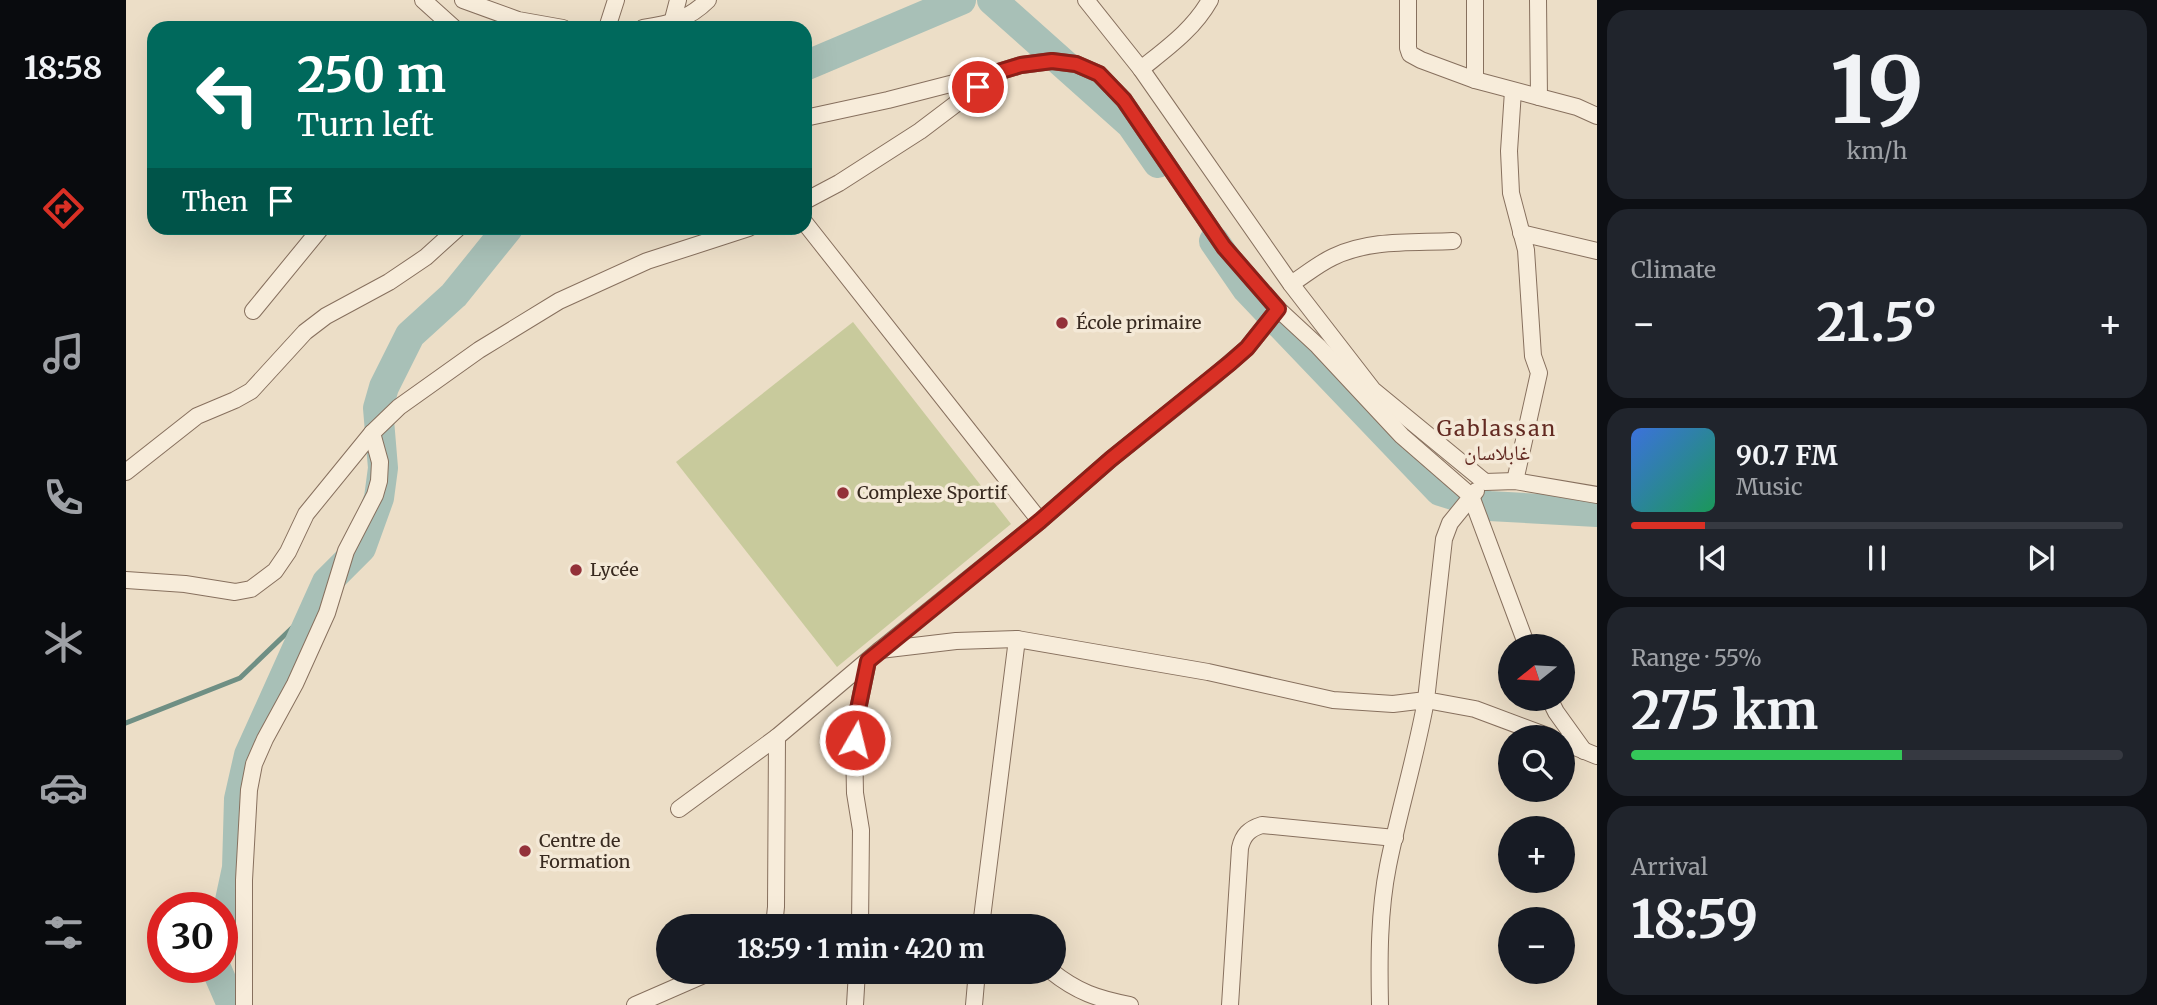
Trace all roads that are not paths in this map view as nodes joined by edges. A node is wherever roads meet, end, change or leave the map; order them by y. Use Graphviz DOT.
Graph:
graph roads {
  1 [pos="423,0"];
  2 [pos="463,0"];
  3 [pos="616,0"];
  4 [pos="678,0"];
  5 [pos="708,0"];
  6 [pos="1086,0"];
  7 [pos="1210,0"];
  8 [pos="1408,0"];
  9 [pos="1475,0"];
  10 [pos="1538,0"];
  11 [pos="446,21"];
  12 [pos="524,21"];
  13 [pos="609,21"];
  14 [pos="673,21"];
  15 [pos="677,21"];
  16 [pos="1141,69"];
  17 [pos="998,72"];
  18 [pos="1475,80"];
  19 [pos="1513,91"];
  20 [pos="1539,97"];
  21 [pos="812,116"];
  22 [pos="1597,116"];
  23 [pos="812,197"];
  24 [pos="812,232"];
  25 [pos="1521,233"];
  26 [pos="315,235"];
  27 [pos="450,235"];
  28 [pos="727,235"];
  29 [pos="1453,241"];
  30 [pos="1597,251"];
  31 [pos="1291,285"];
  32 [pos="1278,309"];
  33 [pos="253,312"];
  34 [pos="372,433"];
  35 [pos="126,472"];
  36 [pos="1515,481"];
  37 [pos="1485,482"];
  38 [pos="1597,495"];
  39 [pos="1471,496"];
  40 [pos="1040,521"];
  41 [pos="126,580"];
  42 [pos="1523,634"];
  43 [pos="1017,639"];
  44 [pos="880,650"];
  45 [pos="868,661"];
  46 [pos="1426,700"];
  47 [pos="1556,711"];
  48 [pos="1518,725"];
  49 [pos="777,737"];
  50 [pos="1590,753"];
  51 [pos="679,809"];
  52 [pos="1395,838"];
  53 [pos="775,914"];
  54 [pos="860,914"];
  55 [pos="983,914"];
  56 [pos="1066,983"];
  57 [pos="683,984"];
  58 [pos="856,984"];
  59 [pos="976,984"];
  60 [pos="244,1005"];
  61 [pos="635,1005"];
  62 [pos="855,1005"];
  63 [pos="974,1005"];
  64 [pos="1130,1005"];
  65 [pos="1230,1005"];
  66 [pos="1380,1005"];
  1 -- 11 [label="street"];
  2 -- 12 [label="street"];
  3 -- 13 [label="street"];
  4 -- 14 [label="street"];
  5 -- 15 [label="street"];
  6 -- 16 [label="street"];
  7 -- 16 [label="street"];
  8 -- 18 [label="street"];
  9 -- 18 [label="street"];
  10 -- 20 [label="street"];
  16 -- 31 [label="street"];
  17 -- 21 [label="street"];
  17 -- 23 [label="street"];
  17 -- 32 [label="street"];
  18 -- 19 [label="street"];
  19 -- 20 [label="street"];
  19 -- 25 [label="street"];
  20 -- 22 [label="street"];
  24 -- 40 [label="street"];
  25 -- 30 [label="street"];
  25 -- 36 [label="street"];
  26 -- 33 [label="street"];
  27 -- 35 [label="street"];
  28 -- 34 [label="street"];
  29 -- 31 [label="street"];
  31 -- 37 [label="street"];
  32 -- 39 [label="street"];
  32 -- 40 [label="street"];
  34 -- 41 [label="street"];
  34 -- 60 [label="street"];
  36 -- 37 [label="street"];
  36 -- 38 [label="street"];
  37 -- 39 [label="street"];
  39 -- 42 [label="street"];
  39 -- 46 [label="street"];
  40 -- 44 [label="street"];
  43 -- 44 [label="street"];
  43 -- 46 [label="street"];
  43 -- 55 [label="street"];
  44 -- 45 [label="street"];
  45 -- 49 [label="street"];
  45 -- 54 [label="street"];
  46 -- 48 [label="street"];
  46 -- 52 [label="street"];
  47 -- 50 [label="street"];
  49 -- 51 [label="street"];
  49 -- 53 [label="street"];
  52 -- 65 [label="street"];
  52 -- 66 [label="street"];
  56 -- 64 [label="street"];
  57 -- 61 [label="street"];
  58 -- 62 [label="street"];
  59 -- 63 [label="street"];
}
